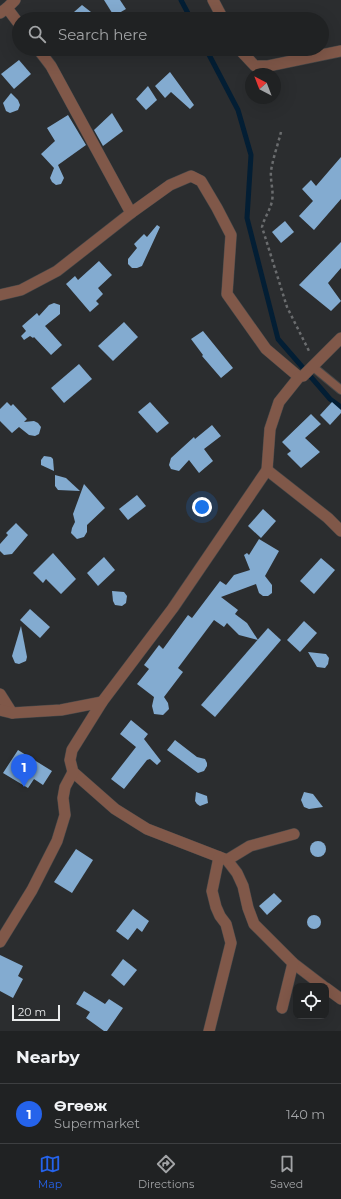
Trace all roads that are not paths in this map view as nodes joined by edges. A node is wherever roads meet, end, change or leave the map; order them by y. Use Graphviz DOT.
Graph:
graph roads {
  1 [pos="213,0"];
  2 [pos="219,12"];
  3 [pos="341,51"];
  4 [pos="329,53"];
  5 [pos="43,56"];
  6 [pos="246,56"];
  7 [pos="317,56"];
  8 [pos="131,213"];
  9 [pos="0,295"];
  10 [pos="341,338"];
  11 [pos="315,363"];
  12 [pos="299,377"];
  13 [pos="341,390"];
  14 [pos="267,470"];
  15 [pos="341,531"];
  16 [pos="0,694"];
  17 [pos="102,702"];
  18 [pos="0,710"];
  19 [pos="12,713"];
  20 [pos="73,772"];
  21 [pos="294,834"];
  22 [pos="223,858"];
  23 [pos="0,942"];
  24 [pos="293,963"];
  25 [pos="319,983"];
  26 [pos="329,990"];
  27 [pos="341,999"];
  28 [pos="282,1008"];
  29 [pos="209,1031"];
  1 -- 2 [label="street"];
  3 -- 4 [label="street"];
  5 -- 8 [label="street"];
  6 -- 7 [label="street"];
  8 -- 9 [label="street"];
  8 -- 12 [label="street"];
  10 -- 11 [label="street"];
  11 -- 12 [label="street"];
  11 -- 13 [label="lane"];
  12 -- 14 [label="street"];
  14 -- 15 [label="street"];
  14 -- 17 [label="street"];
  16 -- 19 [label="street"];
  17 -- 19 [label="street"];
  17 -- 20 [label="street"];
  18 -- 19 [label="street"];
  20 -- 22 [label="street"];
  20 -- 23 [label="street"];
  21 -- 22 [label="street"];
  22 -- 24 [label="street"];
  22 -- 29 [label="street"];
  24 -- 25 [label="street"];
  24 -- 28 [label="street"];
  26 -- 27 [label="street"];
}
